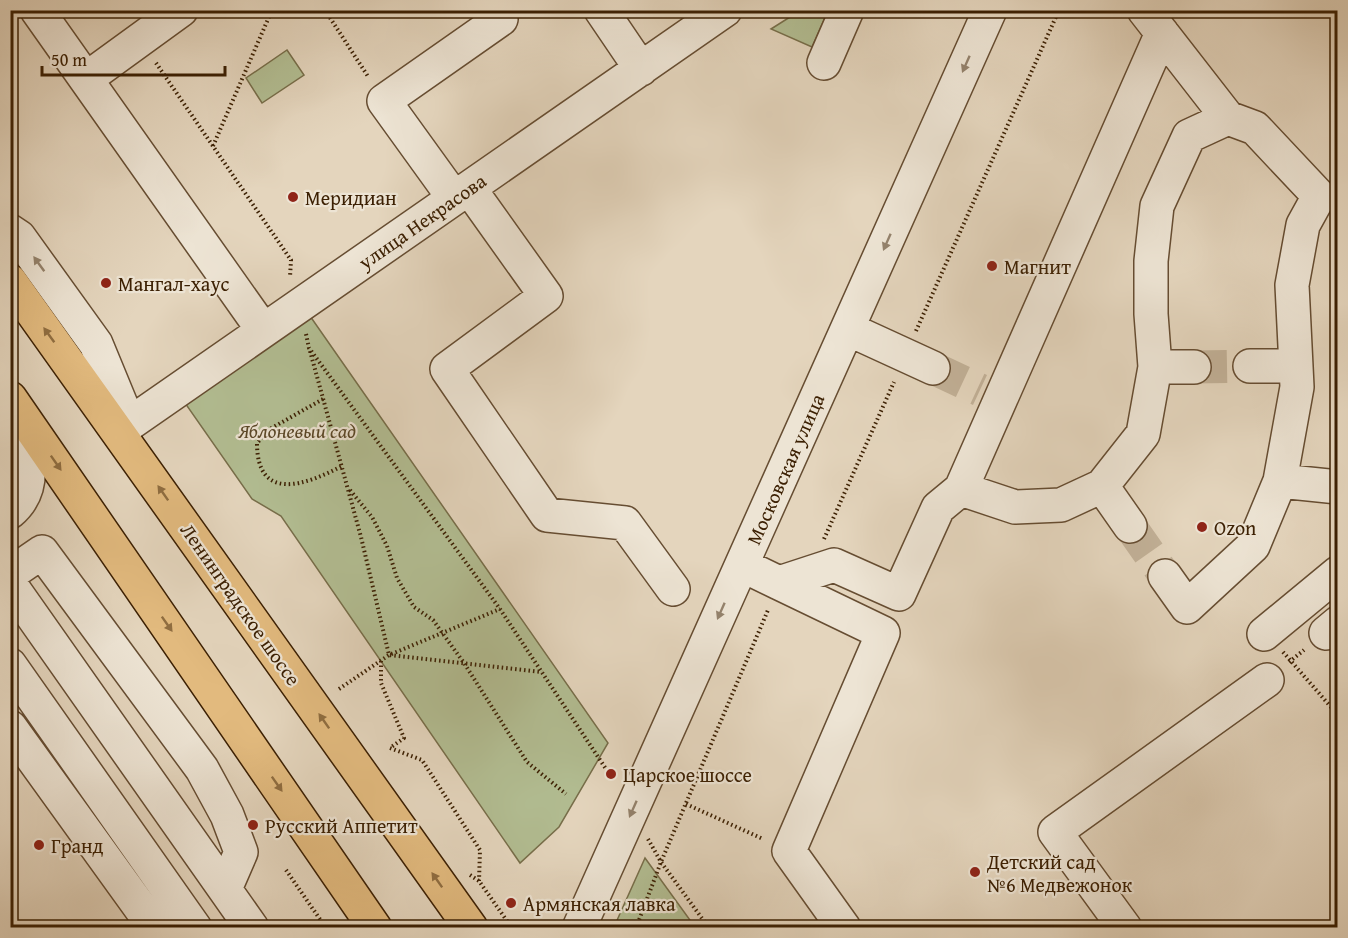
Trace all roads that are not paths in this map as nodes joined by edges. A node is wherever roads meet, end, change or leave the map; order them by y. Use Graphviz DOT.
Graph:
graph roads {
  1 [pos="37,10"];
  2 [pos="181,10"];
  3 [pos="601,10"];
  4 [pos="726,10"];
  5 [pos="847,10"];
  6 [pos="990,10"];
  7 [pos="503,13"];
  8 [pos="1153,22"];
  9 [pos="824,63"];
  10 [pos="641,69"];
  11 [pos="86,79"];
  12 [pos="1228,118"];
  13 [pos="462,193"];
  14 [pos="10,231"];
  15 [pos="10,281"];
  16 [pos="848,329"];
  17 [pos="263,330"];
  18 [pos="919,361"];
  19 [pos="1250,366"];
  20 [pos="1296,366"];
  21 [pos="1155,367"];
  22 [pos="1194,367"];
  23 [pos="10,398"];
  24 [pos="10,404"];
  25 [pos="124,427"];
  26 [pos="1280,481"];
  27 [pos="1102,486"];
  28 [pos="1338,487"];
  29 [pos="961,489"];
  30 [pos="10,512"];
  31 [pos="1130,526"];
  32 [pos="742,565"];
  33 [pos="1338,573"];
  34 [pos="10,574"];
  35 [pos="1165,576"];
  36 [pos="794,578"];
  37 [pos="10,584"];
  38 [pos="673,589"];
  39 [pos="1264,634"];
  40 [pos="10,665"];
  41 [pos="1279,670"];
  42 [pos="10,727"];
  43 [pos="225,889"];
  44 [pos="155,927"];
  45 [pos="195,927"];
  46 [pos="251,927"];
  47 [pos="375,927"];
  48 [pos="471,927"];
  49 [pos="579,927"];
  50 [pos="844,927"];
  51 [pos="1125,927"];
  1 -- 11 [label="street"];
  2 -- 11 [label="street"];
  3 -- 10 [label="street"];
  4 -- 10 [label="street, улица Некрасова"];
  5 -- 9 [label="street"];
  6 -- 16 [label="street, Московская улица, one-way"];
  7 -- 13 [label="street"];
  8 -- 12 [label="street"];
  8 -- 29 [label="street"];
  10 -- 13 [label="street, улица Некрасова"];
  11 -- 17 [label="street"];
  12 -- 20 [label="street"];
  12 -- 21 [label="street"];
  13 -- 17 [label="street, улица Некрасова"];
  13 -- 38 [label="street"];
  25 -- 14 [label="street, one-way"];
  25 -- 15 [label="highway, Ленинградское шоссе, one-way"];
  16 -- 18 [label="street"];
  16 -- 32 [label="street, Московская улица"];
  17 -- 25 [label="street, улица Некрасова"];
  19 -- 20 [label="street"];
  20 -- 26 [label="street"];
  21 -- 22 [label="street"];
  21 -- 27 [label="street"];
  23 -- 47 [label="highway, one-way"];
  24 -- 30 [label="street"];
  48 -- 25 [label="highway, Ленинградское шоссе, one-way"];
  26 -- 28 [label="street"];
  26 -- 35 [label="street"];
  27 -- 29 [label="street"];
  27 -- 31 [label="street"];
  29 -- 36 [label="street"];
  32 -- 36 [label="street"];
  32 -- 49 [label="street, Московская улица, one-way"];
  33 -- 39 [label="street"];
  34 -- 43 [label="street"];
  36 -- 50 [label="street"];
  37 -- 43 [label="street"];
  40 -- 45 [label="street"];
  41 -- 51 [label="street"];
  42 -- 44 [label="street"];
  43 -- 46 [label="street"];
}
